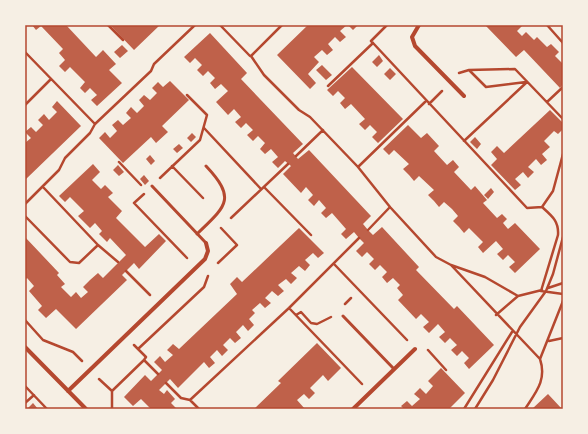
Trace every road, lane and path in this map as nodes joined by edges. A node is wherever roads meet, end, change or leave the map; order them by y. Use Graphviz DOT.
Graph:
graph roads {
  1 [pos="108,25"];
  2 [pos="195,25"];
  3 [pos="220,25"];
  4 [pos="282,25"];
  5 [pos="387,25"];
  6 [pos="419,25"];
  7 [pos="547,25"];
  8 [pos="123,40"];
  9 [pos="563,42"];
  10 [pos="373,43"];
  11 [pos="25,52"];
  12 [pos="250,56"];
  13 [pos="469,70"];
  14 [pos="51,80"];
  15 [pos="451,82"];
  16 [pos="527,82"];
  17 [pos="328,86"];
  18 [pos="563,87"];
  19 [pos="187,95"];
  20 [pos="464,96"];
  21 [pos="426,101"];
  22 [pos="547,102"];
  23 [pos="25,104"];
  24 [pos="429,104"];
  25 [pos="563,119"];
  26 [pos="95,124"];
  27 [pos="204,128"];
  28 [pos="323,130"];
  29 [pos="464,142"];
  30 [pos="563,154"];
  31 [pos="296,156"];
  32 [pos="119,162"];
  33 [pos="288,164"];
  34 [pos="172,166"];
  35 [pos="206,166"];
  36 [pos="358,167"];
  37 [pos="152,186"];
  38 [pos="43,187"];
  39 [pos="264,187"];
  40 [pos="261,189"];
  41 [pos="147,191"];
  42 [pos="203,198"];
  43 [pos="25,204"];
  44 [pos="390,207"];
  45 [pos="542,207"];
  46 [pos="25,216"];
  47 [pos="368,230"];
  48 [pos="197,234"];
  49 [pos="311,235"];
  50 [pos="563,237"];
  51 [pos="359,238"];
  52 [pos="206,243"];
  53 [pos="98,245"];
  54 [pos="118,262"];
  55 [pos="334,264"];
  56 [pos="451,265"];
  57 [pos="196,268"];
  58 [pos="126,271"];
  59 [pos="563,283"];
  60 [pos="547,288"];
  61 [pos="541,290"];
  62 [pos="546,291"];
  63 [pos="563,294"];
  64 [pos="518,296"];
  65 [pos="351,298"];
  66 [pos="563,301"];
  67 [pos="158,304"];
  68 [pos="289,308"];
  69 [pos="339,309"];
  70 [pos="296,315"];
  71 [pos="334,315"];
  72 [pos="496,315"];
  73 [pos="343,316"];
  74 [pos="25,320"];
  75 [pos="512,332"];
  76 [pos="516,335"];
  77 [pos="126,336"];
  78 [pos="563,338"];
  79 [pos="548,341"];
  80 [pos="25,346"];
  81 [pos="415,349"];
  82 [pos="540,359"];
  83 [pos="144,360"];
  84 [pos="394,369"];
  85 [pos="90,370"];
  86 [pos="446,370"];
  87 [pos="158,374"];
  88 [pos="166,383"];
  89 [pos="25,386"];
  90 [pos="68,391"];
  91 [pos="112,391"];
  92 [pos="370,392"];
  93 [pos="34,395"];
  94 [pos="190,400"];
  95 [pos="25,403"];
  96 [pos="47,409"];
  97 [pos="86,409"];
  98 [pos="112,409"];
  99 [pos="199,409"];
  100 [pos="353,409"];
  101 [pos="464,409"];
  102 [pos="475,409"];
  103 [pos="525,409"];
  1 -- 8 [label="path"];
  2 -- 26 [label="path"];
  3 -- 12 [label="path"];
  4 -- 12 [label="path"];
  5 -- 10 [label="path"];
  6 -- 15 [label="street"];
  7 -- 9 [label="path"];
  10 -- 17 [label="path"];
  10 -- 21 [label="path"];
  11 -- 14 [label="path"];
  12 -- 28 [label="path"];
  13 -- 15 [label="path"];
  13 -- 16 [label="path"];
  13 -- 16 [label="path"];
  14 -- 23 [label="path"];
  14 -- 26 [label="path"];
  15 -- 20 [label="street"];
  15 -- 24 [label="path"];
  16 -- 22 [label="path"];
  16 -- 29 [label="path"];
  18 -- 22 [label="path"];
  19 -- 27 [label="path"];
  21 -- 24 [label="path"];
  21 -- 36 [label="path"];
  22 -- 25 [label="path"];
  24 -- 29 [label="path"];
  26 -- 38 [label="path"];
  27 -- 34 [label="path"];
  27 -- 40 [label="path"];
  28 -- 31 [label="path"];
  28 -- 36 [label="path"];
  29 -- 45 [label="path"];
  30 -- 45 [label="path"];
  32 -- 41 [label="path"];
  33 -- 39 [label="path"];
  34 -- 37 [label="path"];
  34 -- 42 [label="path"];
  35 -- 48 [label="lane"];
  36 -- 44 [label="path"];
  37 -- 41 [label="path"];
  37 -- 48 [label="lane"];
  38 -- 43 [label="path"];
  38 -- 53 [label="path"];
  39 -- 40 [label="path"];
  39 -- 49 [label="path"];
  40 -- 52 [label="path"];
  41 -- 57 [label="path"];
  44 -- 47 [label="path"];
  44 -- 56 [label="path"];
  45 -- 61 [label="path"];
  46 -- 53 [label="path"];
  48 -- 52 [label="lane"];
  50 -- 60 [label="path"];
  51 -- 55 [label="path"];
  52 -- 57 [label="street"];
  53 -- 54 [label="path"];
  55 -- 68 [label="path"];
  55 -- 81 [label="path"];
  56 -- 64 [label="path"];
  56 -- 72 [label="path"];
  57 -- 67 [label="street"];
  58 -- 67 [label="path"];
  59 -- 60 [label="path"];
  60 -- 61 [label="path"];
  60 -- 62 [label="path"];
  61 -- 62 [label="path"];
  61 -- 64 [label="path"];
  62 -- 63 [label="path"];
  62 -- 76 [label="path"];
  64 -- 72 [label="path"];
  65 -- 69 [label="path"];
  66 -- 79 [label="path"];
  67 -- 77 [label="street"];
  68 -- 70 [label="path"];
  68 -- 94 [label="path"];
  70 -- 71 [label="path"];
  70 -- 92 [label="path"];
  72 -- 75 [label="path"];
  73 -- 84 [label="lane"];
  74 -- 85 [label="path"];
  75 -- 76 [label="path"];
  75 -- 101 [label="path"];
  76 -- 82 [label="path"];
  76 -- 102 [label="path"];
  77 -- 83 [label="path"];
  77 -- 85 [label="street"];
  78 -- 79 [label="path"];
  79 -- 82 [label="path"];
  80 -- 90 [label="street"];
  81 -- 84 [label="street"];
  81 -- 86 [label="path"];
  82 -- 103 [label="path"];
  83 -- 87 [label="path"];
  83 -- 91 [label="path"];
  84 -- 92 [label="street"];
  85 -- 90 [label="street"];
  85 -- 91 [label="path"];
  88 -- 94 [label="path"];
  89 -- 93 [label="path"];
  90 -- 97 [label="street"];
  91 -- 98 [label="path"];
  92 -- 100 [label="street"];
  93 -- 95 [label="path"];
  93 -- 96 [label="path"];
  94 -- 99 [label="path"];
}
